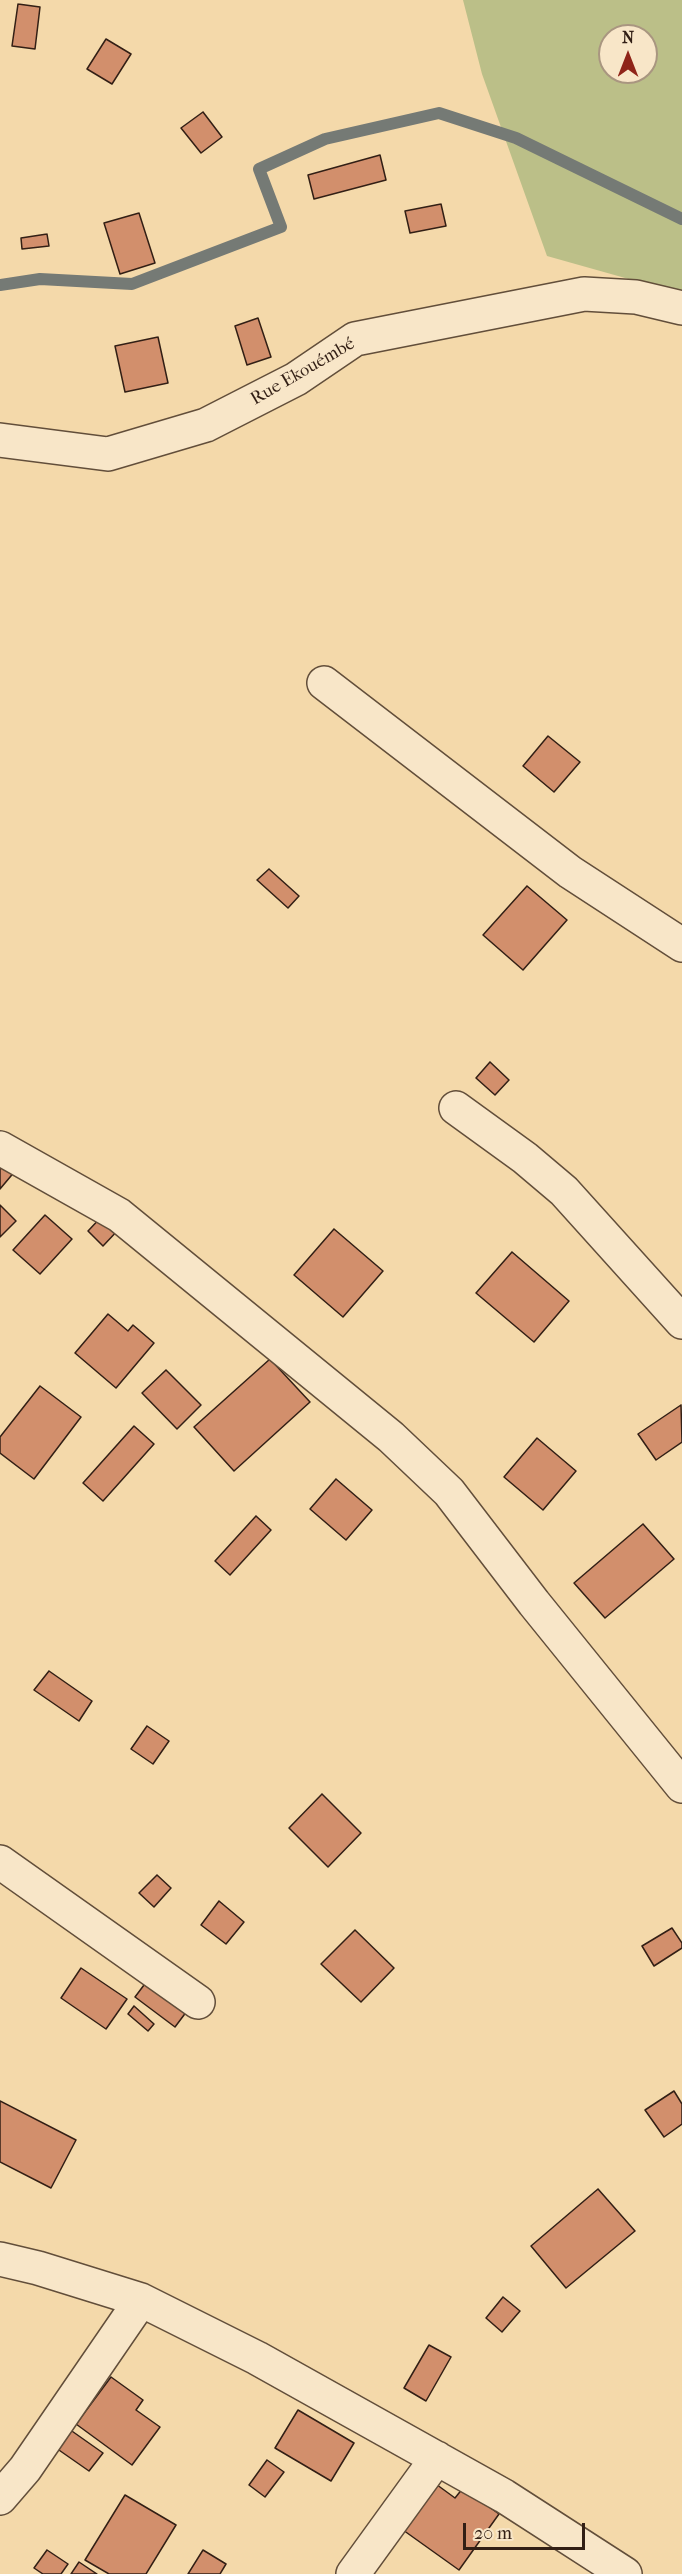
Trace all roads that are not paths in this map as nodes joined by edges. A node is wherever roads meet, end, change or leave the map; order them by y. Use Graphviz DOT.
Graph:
graph roads {
  1 [pos="682,308"];
  2 [pos="0,440"];
  3 [pos="324,683"];
  4 [pos="682,945"];
  5 [pos="456,1108"];
  6 [pos="0,1148"];
  7 [pos="682,1322"];
  8 [pos="682,1786"];
  9 [pos="0,1862"];
  10 [pos="198,2002"];
  11 [pos="0,2259"];
  12 [pos="141,2300"];
  13 [pos="437,2458"];
  14 [pos="0,2498"];
  15 [pos="353,2574"];
  16 [pos="624,2574"];
  1 -- 2 [label="street, Rue Ekouémbé"];
  3 -- 4 [label="street"];
  5 -- 7 [label="street"];
  6 -- 8 [label="street"];
  9 -- 10 [label="street"];
  11 -- 12 [label="street"];
  12 -- 13 [label="street"];
  12 -- 14 [label="street"];
  13 -- 15 [label="street"];
  13 -- 16 [label="street"];
}
